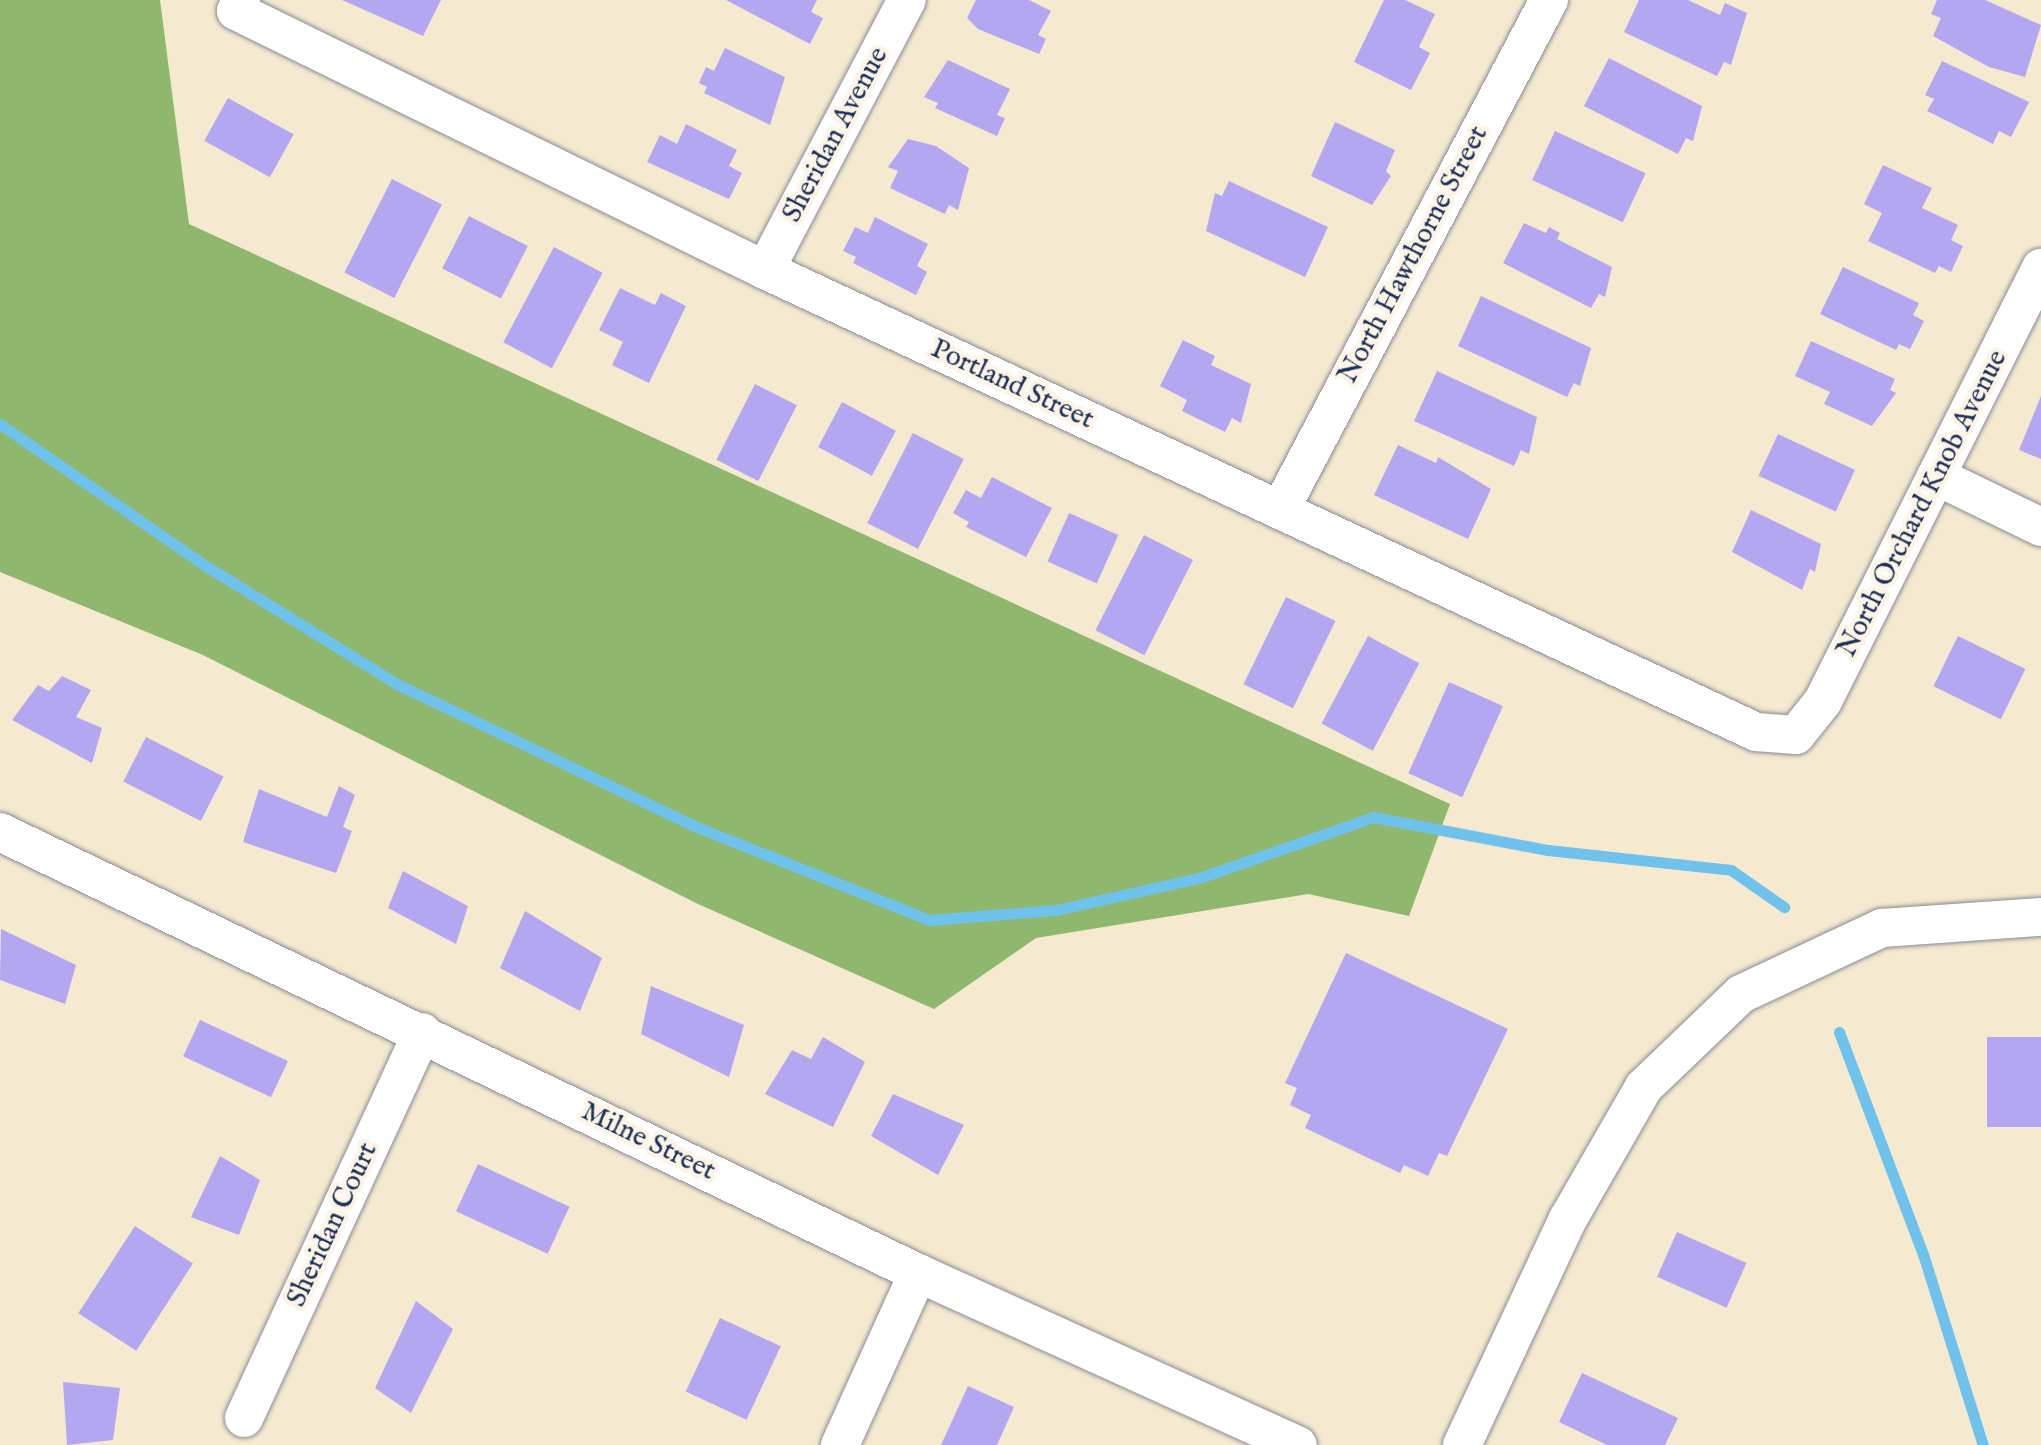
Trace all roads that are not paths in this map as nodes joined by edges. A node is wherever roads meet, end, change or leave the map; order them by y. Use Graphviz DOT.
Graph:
graph roads {
  1 [pos="907,0"];
  2 [pos="1548,0"];
  3 [pos="239,6"];
  4 [pos="2041,268"];
  5 [pos="764,270"];
  6 [pos="1936,476"];
  7 [pos="1280,510"];
  8 [pos="2041,527"];
  9 [pos="1796,734"];
  10 [pos="0,832"];
  11 [pos="2041,917"];
  12 [pos="422,1032"];
  13 [pos="918,1273"];
  14 [pos="244,1418"];
  15 [pos="840,1445"];
  16 [pos="1298,1445"];
  17 [pos="1462,1445"];
  1 -- 5 [label="street, Sheridan Avenue"];
  2 -- 7 [label="street, North Hawthorne Street"];
  3 -- 5 [label="street, Portland Street"];
  4 -- 6 [label="street, North Orchard Knob Avenue"];
  5 -- 7 [label="street, Portland Street"];
  6 -- 8 [label="street"];
  6 -- 9 [label="street, North Orchard Knob Avenue"];
  7 -- 9 [label="street, Portland Street"];
  10 -- 12 [label="street, Milne Street"];
  11 -- 17 [label="street"];
  12 -- 13 [label="street, Milne Street"];
  12 -- 14 [label="street, Sheridan Court"];
  13 -- 15 [label="street"];
  13 -- 16 [label="street, Milne Street"];
}
